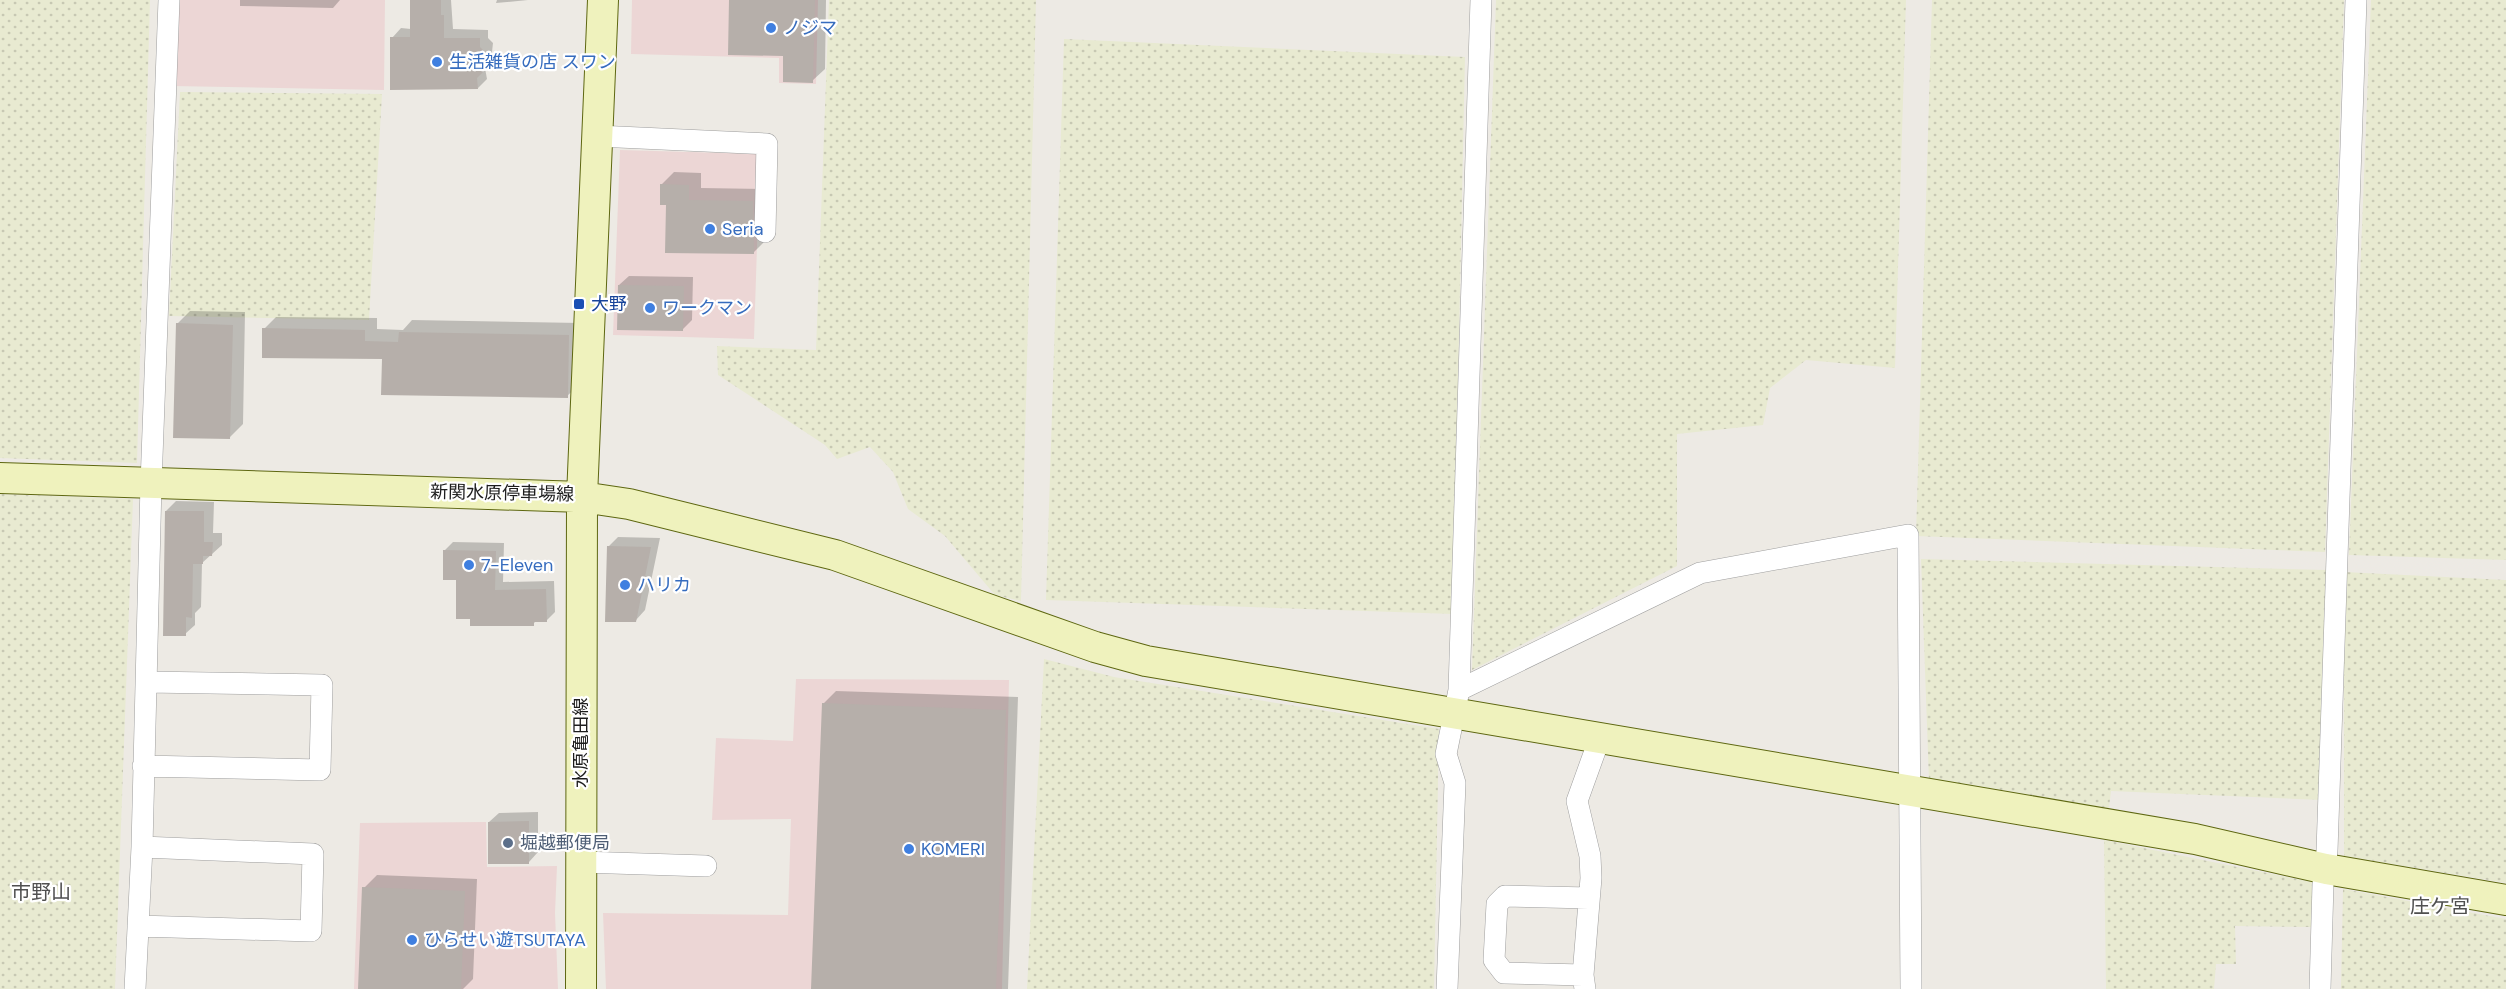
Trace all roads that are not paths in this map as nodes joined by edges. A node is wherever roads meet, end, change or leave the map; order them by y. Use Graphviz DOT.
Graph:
graph roads {
  1 [pos="169,0"];
  2 [pos="603,0"];
  3 [pos="1481,0"];
  4 [pos="2356,0"];
  5 [pos="597,136"];
  6 [pos="765,232"];
  7 [pos="0,478"];
  8 [pos="151,484"];
  9 [pos="582,497"];
  10 [pos="147,682"];
  11 [pos="1456,703"];
  12 [pos="1599,740"];
  13 [pos="143,766"];
  14 [pos="1911,792"];
  15 [pos="142,847"];
  16 [pos="581,862"];
  17 [pos="706,866"];
  18 [pos="2326,869"];
  19 [pos="1589,898"];
  20 [pos="2506,900"];
  21 [pos="138,926"];
  22 [pos="1584,982"];
  23 [pos="135,989"];
  24 [pos="581,989"];
  25 [pos="1447,989"];
  26 [pos="1911,989"];
  27 [pos="2320,989"];
  1 -- 8 [label="street"];
  2 -- 5 [label="street, 新関水原停車場線"];
  3 -- 11 [label="street"];
  4 -- 18 [label="street"];
  5 -- 6 [label="street"];
  5 -- 9 [label="street, 新関水原停車場線"];
  7 -- 8 [label="street, 新関水原停車場線"];
  8 -- 9 [label="street, 新関水原停車場線"];
  8 -- 10 [label="street"];
  9 -- 11 [label="street"];
  9 -- 16 [label="street, 水原亀田線"];
  10 -- 13 [label="street"];
  10 -- 13 [label="street"];
  11 -- 12 [label="street"];
  11 -- 14 [label="street"];
  11 -- 25 [label="street"];
  12 -- 14 [label="street"];
  12 -- 19 [label="street"];
  13 -- 15 [label="street"];
  14 -- 18 [label="street"];
  14 -- 26 [label="street"];
  15 -- 21 [label="street"];
  15 -- 21 [label="street"];
  16 -- 17 [label="street"];
  16 -- 24 [label="street, 水原亀田線"];
  18 -- 20 [label="street"];
  18 -- 27 [label="street"];
  19 -- 22 [label="street"];
  19 -- 22 [label="street"];
  21 -- 23 [label="street"];
}
